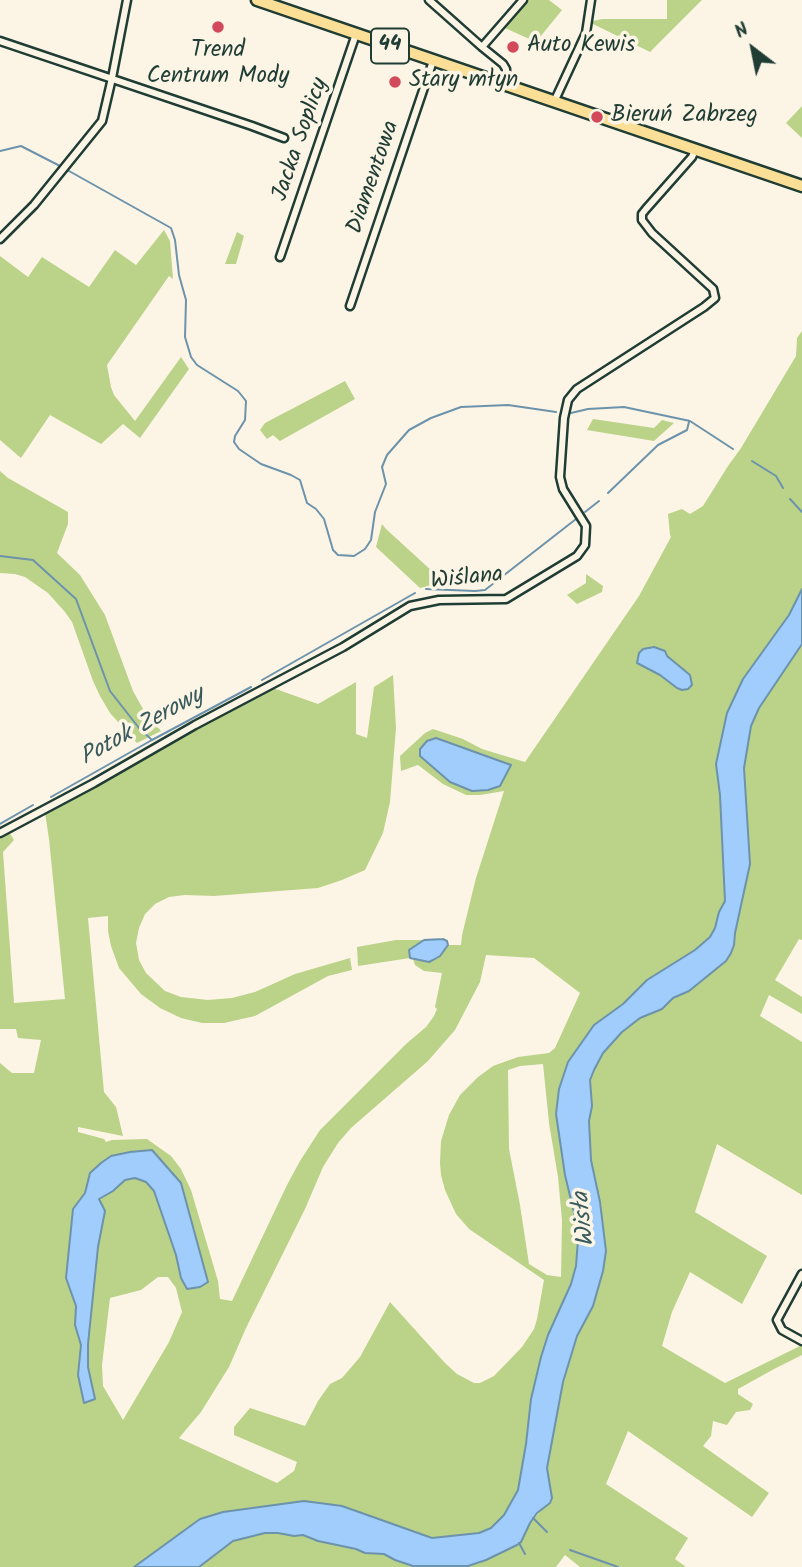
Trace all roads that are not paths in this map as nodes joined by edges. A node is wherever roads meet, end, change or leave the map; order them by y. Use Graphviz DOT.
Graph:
graph roads {
  1 [pos="127,0"];
  2 [pos="257,0"];
  3 [pos="429,0"];
  4 [pos="523,0"];
  5 [pos="591,0"];
  6 [pos="356,34"];
  7 [pos="0,41"];
  8 [pos="482,47"];
  9 [pos="433,61"];
  10 [pos="112,78"];
  11 [pos="504,85"];
  12 [pos="554,102"];
  13 [pos="284,138"];
  14 [pos="695,150"];
  15 [pos="802,186"];
  16 [pos="0,239"];
  17 [pos="280,257"];
  18 [pos="350,306"];
  19 [pos="0,833"];
  20 [pos="802,1274"];
  21 [pos="802,1341"];
  1 -- 10 [label="street"];
  2 -- 6 [label="main road, 44"];
  3 -- 8 [label="street"];
  4 -- 8 [label="street"];
  5 -- 12 [label="street"];
  6 -- 9 [label="main road, 44"];
  6 -- 17 [label="street, Jacka Soplicy"];
  7 -- 10 [label="street"];
  8 -- 11 [label="street"];
  9 -- 11 [label="main road, 44"];
  9 -- 18 [label="street, Diamentowa"];
  10 -- 13 [label="street"];
  10 -- 16 [label="street"];
  11 -- 12 [label="main road, 44"];
  12 -- 14 [label="main road, 44"];
  14 -- 15 [label="main road, 44"];
  14 -- 19 [label="street, Wiślana"];
  20 -- 21 [label="street"];
}
